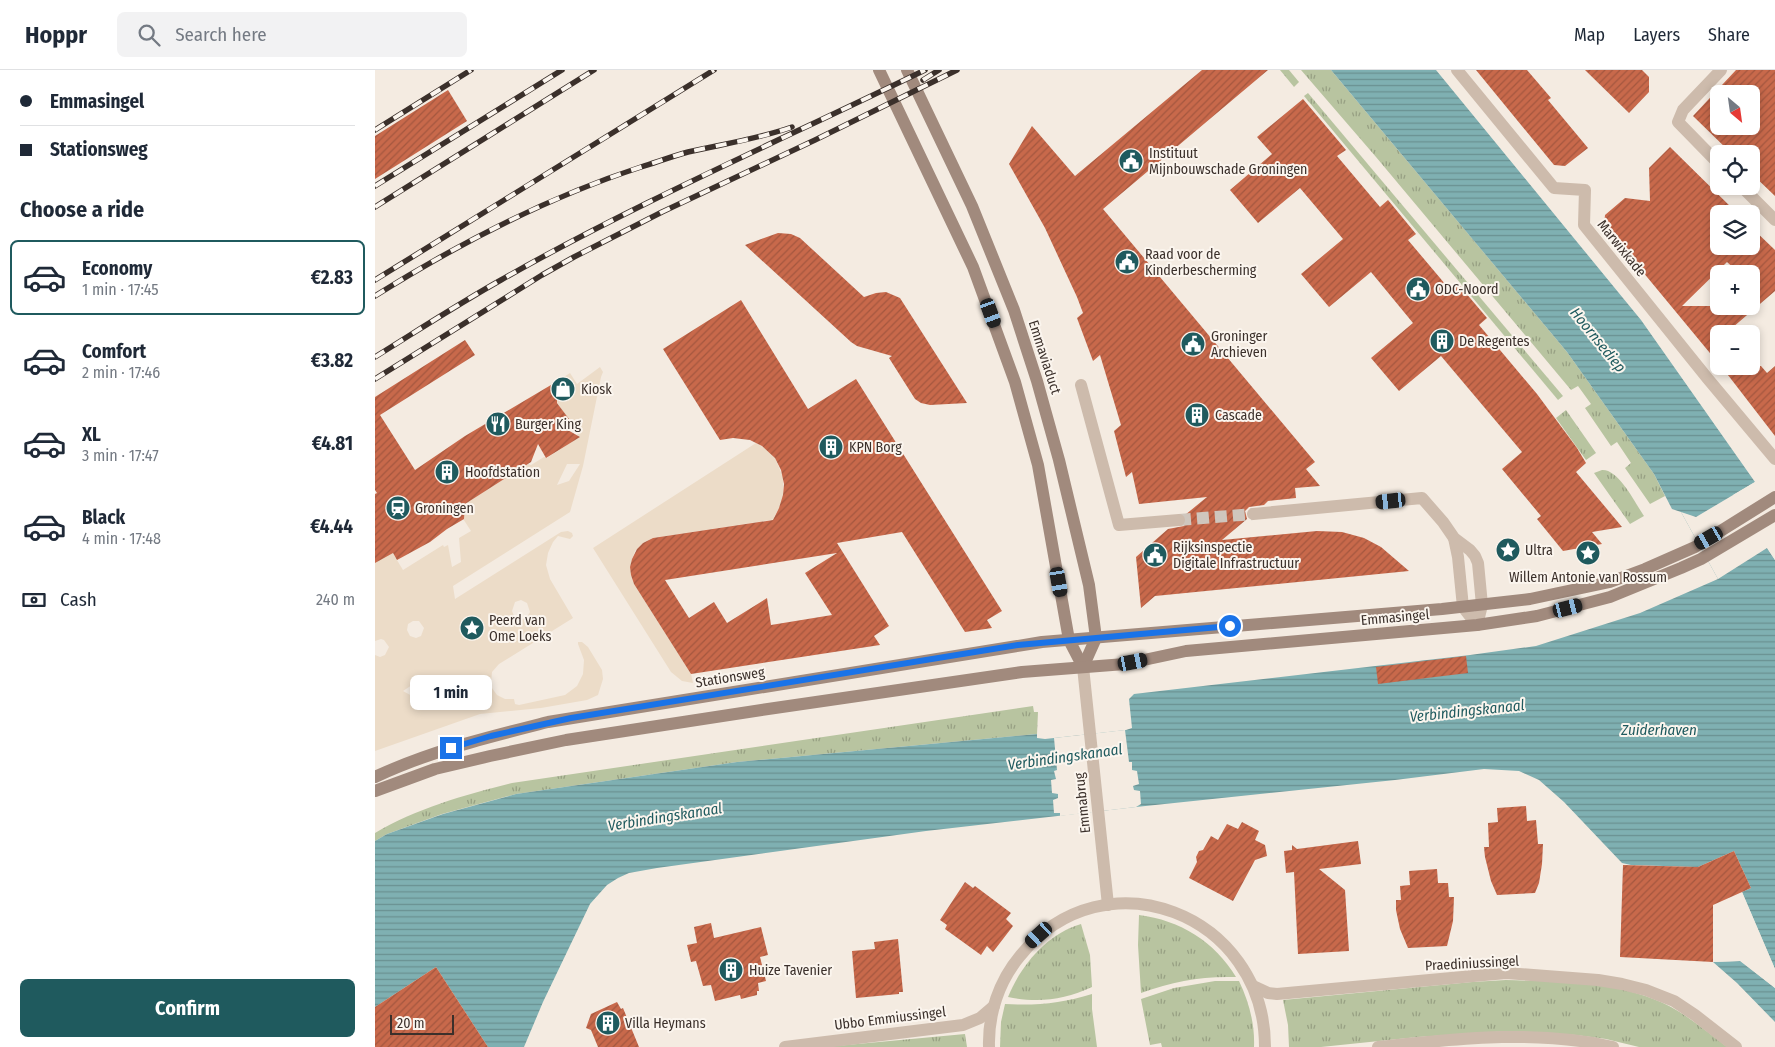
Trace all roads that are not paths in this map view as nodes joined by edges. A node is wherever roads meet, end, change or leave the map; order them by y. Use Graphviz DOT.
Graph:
graph roads {
  1 [pos="879,70"];
  2 [pos="907,70"];
  3 [pos="1457,70"];
  4 [pos="1721,70"];
  5 [pos="1710,155"];
  6 [pos="1750,195"];
  7 [pos="1775,220"];
  8 [pos="1081,385"];
  9 [pos="1775,459"];
  10 [pos="1775,497"];
  11 [pos="1253,514"];
  12 [pos="1775,515"];
  13 [pos="1179,520"];
  14 [pos="1454,538"];
  15 [pos="1482,604"];
  16 [pos="1463,607"];
  17 [pos="1477,624"];
  18 [pos="1096,638"];
  19 [pos="1069,640"];
  20 [pos="1083,667"];
  21 [pos="375,777"];
  22 [pos="375,791"];
  23 [pos="1108,905"];
  24 [pos="1253,986"];
  25 [pos="994,1006"];
  26 [pos="785,1047"];
  27 [pos="989,1047"];
  28 [pos="1265,1047"];
  29 [pos="1378,1047"];
  30 [pos="1613,1047"];
  31 [pos="1736,1047"];
  1 -- 19 [label="main road"];
  2 -- 18 [label="main road, Emmaviaduct"];
  3 -- 9 [label="street, Marwixkade"];
  4 -- 5 [label="street"];
  6 -- 7 [label="street"];
  8 -- 13 [label="street"];
  10 -- 15 [label="main road, Emmasingel"];
  11 -- 14 [label="street"];
  12 -- 17 [label="main road, Emmasingel"];
  14 -- 15 [label="street"];
  14 -- 16 [label="street"];
  15 -- 16 [label="main road, Emmasingel"];
  15 -- 17 [label="street"];
  16 -- 17 [label="street"];
  16 -- 18 [label="main road, Emmasingel"];
  17 -- 20 [label="main road, Emmasingel"];
  18 -- 19 [label="main road, Stationsweg"];
  18 -- 20 [label="main road"];
  19 -- 20 [label="main road, Emmabrug"];
  19 -- 21 [label="main road, Stationsweg"];
  20 -- 22 [label="main road"];
  20 -- 23 [label="street, Emmabrug"];
  23 -- 24 [label="street"];
  23 -- 25 [label="street"];
  24 -- 28 [label="street"];
  24 -- 31 [label="street, Praediniussingel"];
  25 -- 26 [label="street, Ubbo Emmiussingel"];
  25 -- 27 [label="street"];
  29 -- 30 [label="street"];
}
